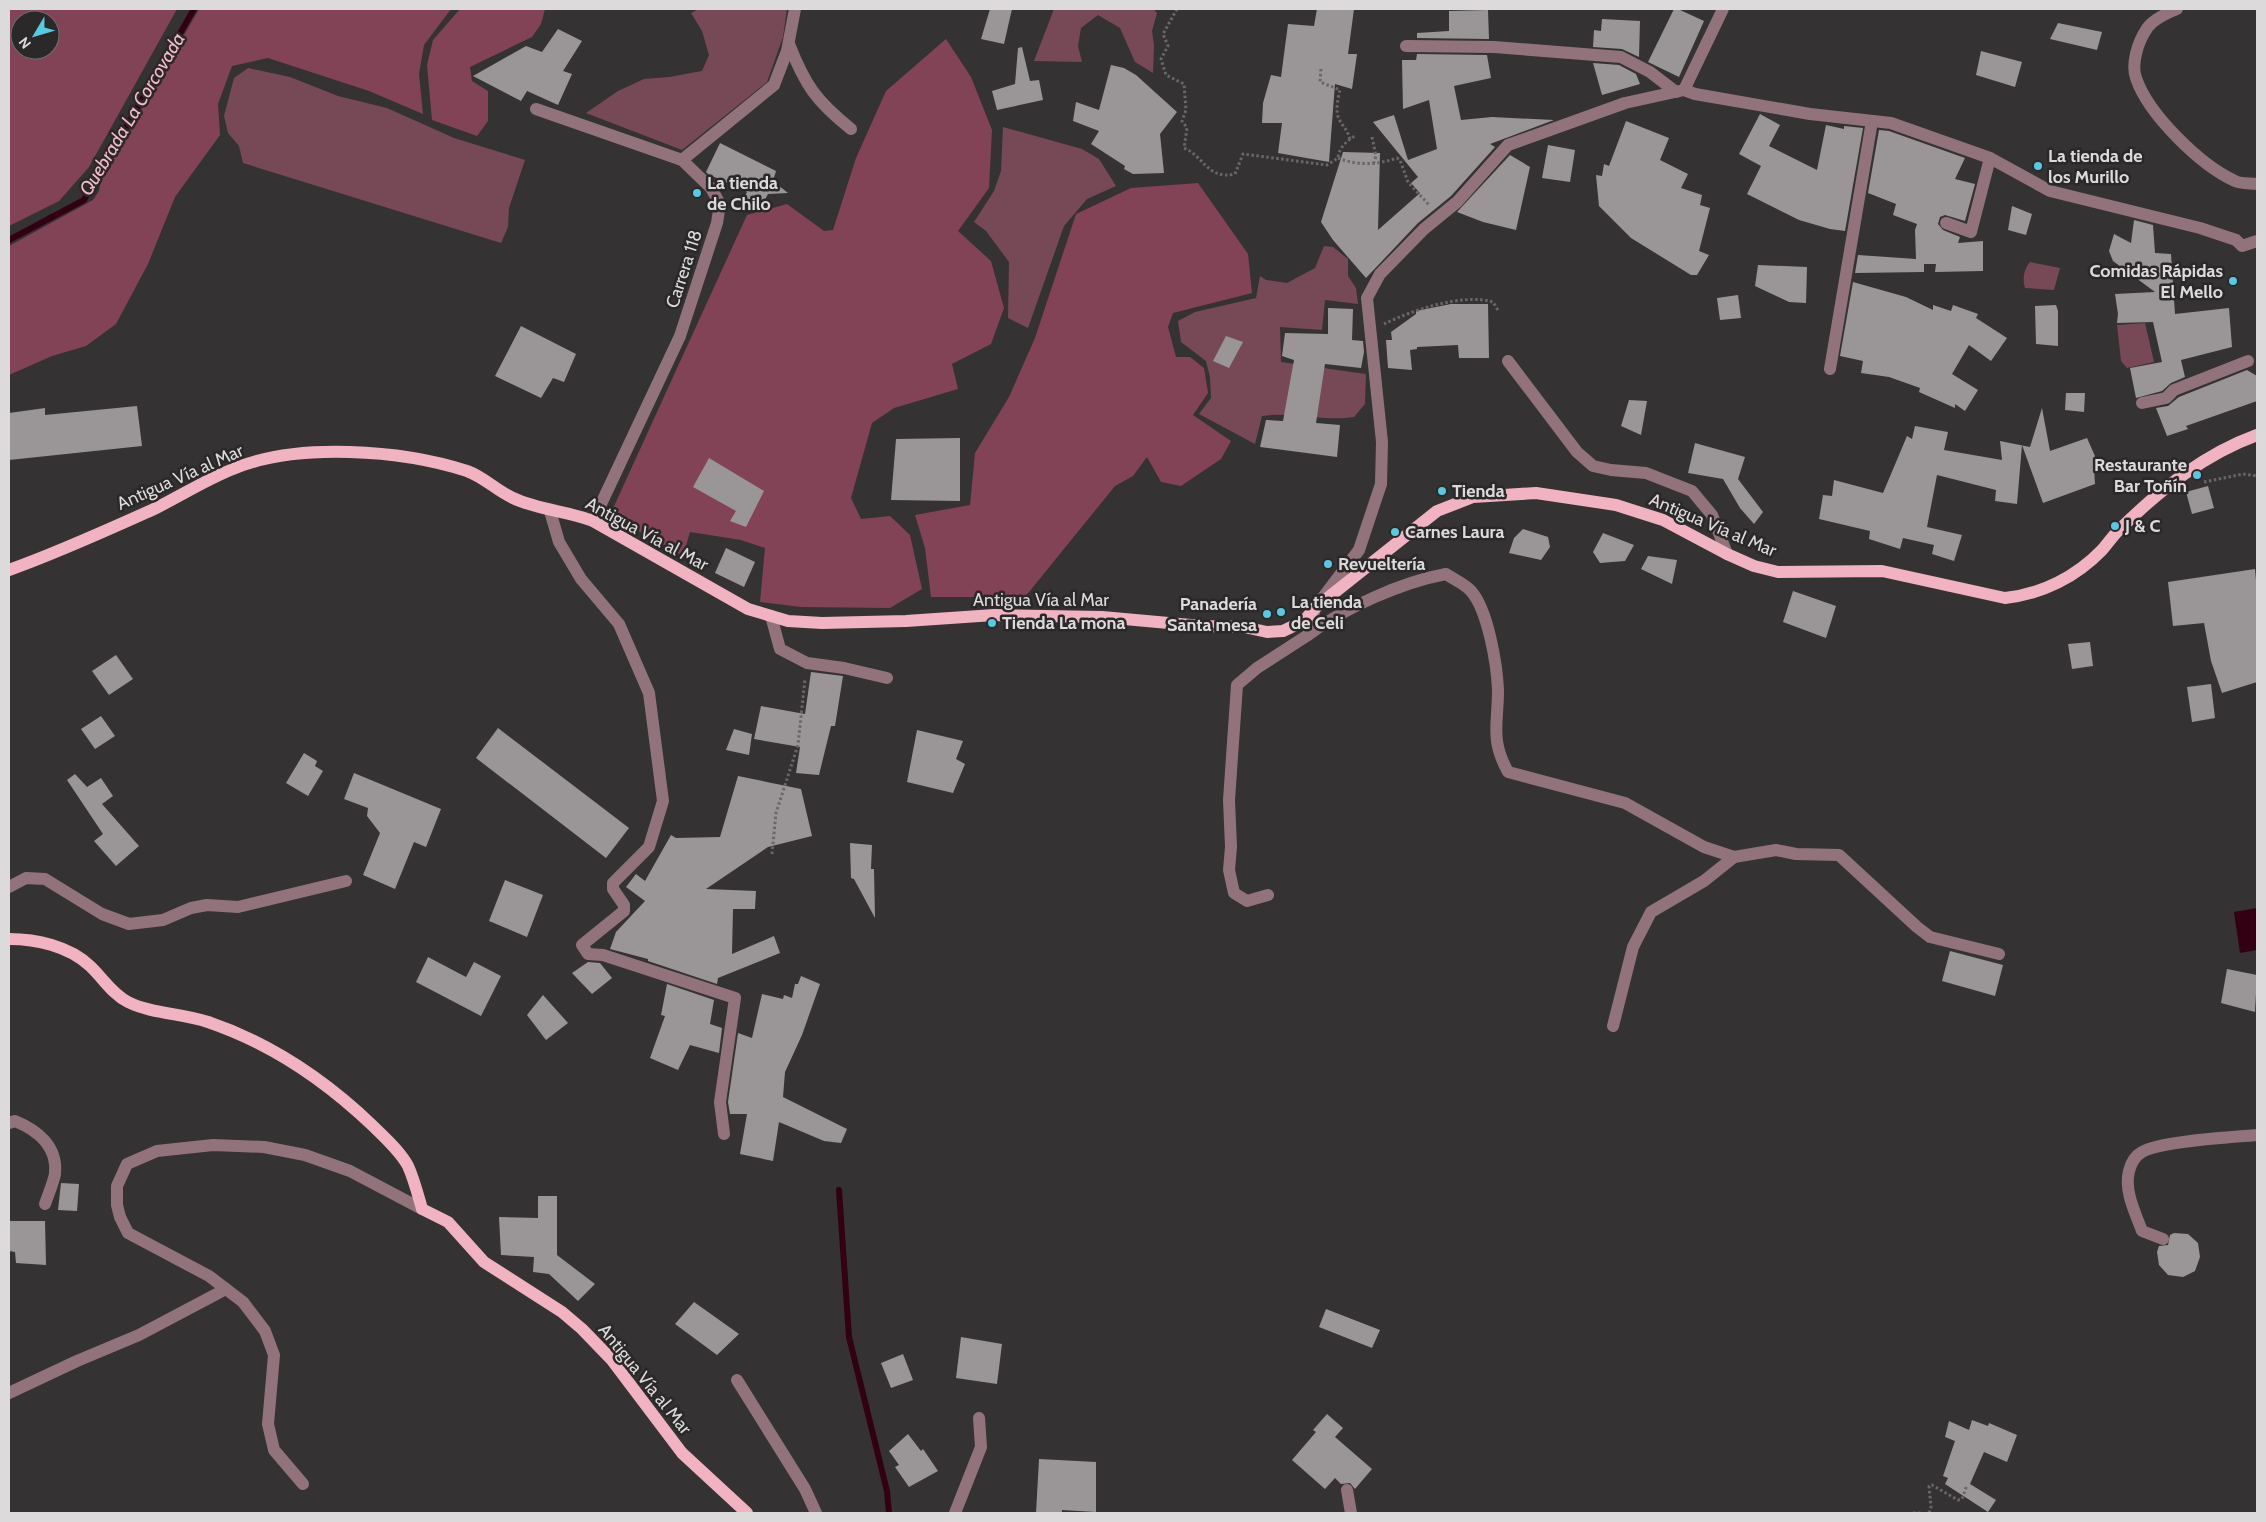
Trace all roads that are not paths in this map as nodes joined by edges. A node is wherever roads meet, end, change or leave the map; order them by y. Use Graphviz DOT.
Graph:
graph roads {
  1 [pos="794,9"];
  2 [pos="1723,9"];
  3 [pos="2177,9"];
  4 [pos="789,44"];
  5 [pos="1406,46"];
  6 [pos="1680,91"];
  7 [pos="536,109"];
  8 [pos="1872,121"];
  9 [pos="851,129"];
  10 [pos="1990,158"];
  11 [pos="682,160"];
  12 [pos="2257,184"];
  13 [pos="1946,224"];
  14 [pos="2257,241"];
  15 [pos="1508,360"];
  16 [pos="2248,361"];
  17 [pos="1830,369"];
  18 [pos="2142,403"];
  19 [pos="2257,435"];
  20 [pos="550,511"];
  21 [pos="593,521"];
  22 [pos="1727,554"];
  23 [pos="9,570"];
  24 [pos="1315,608"];
  25 [pos="771,616"];
  26 [pos="1308,635"];
  27 [pos="887,678"];
  28 [pos="1734,857"];
  29 [pos="346,881"];
  30 [pos="9,886"];
  31 [pos="1268,895"];
  32 [pos="9,939"];
  33 [pos="1999,954"];
  34 [pos="1614,1026"];
  35 [pos="9,1123"];
  36 [pos="724,1134"];
  37 [pos="2257,1135"];
  38 [pos="45,1204"];
  39 [pos="422,1209"];
  40 [pos="2163,1239"];
  41 [pos="226,1290"];
  42 [pos="737,1380"];
  43 [pos="9,1393"];
  44 [pos="979,1418"];
  45 [pos="303,1484"];
  46 [pos="1347,1490"];
  47 [pos="747,1513"];
  48 [pos="816,1513"];
  49 [pos="955,1513"];
  50 [pos="1351,1513"];
  1 -- 4 [label="street"];
  2 -- 6 [label="street"];
  3 -- 12 [label="street"];
  4 -- 9 [label="street"];
  4 -- 11 [label="street"];
  5 -- 6 [label="street"];
  6 -- 8 [label="street"];
  6 -- 24 [label="street"];
  7 -- 11 [label="street"];
  8 -- 10 [label="street"];
  8 -- 17 [label="street"];
  10 -- 13 [label="street"];
  10 -- 14 [label="street"];
  11 -- 21 [label="street, Carrera 118"];
  15 -- 22 [label="street"];
  16 -- 18 [label="street"];
  19 -- 22 [label="main road, Antigua Vía al Mar"];
  20 -- 21 [label="main road, Antigua Vía al Mar"];
  20 -- 23 [label="main road, Antigua Vía al Mar"];
  20 -- 36 [label="street"];
  21 -- 25 [label="main road, Antigua Vía al Mar"];
  22 -- 24 [label="main road, Antigua Vía al Mar"];
  24 -- 25 [label="main road, Antigua Vía al Mar"];
  24 -- 26 [label="street"];
  25 -- 27 [label="street"];
  26 -- 28 [label="street"];
  26 -- 31 [label="street"];
  28 -- 33 [label="street"];
  28 -- 34 [label="street"];
  29 -- 30 [label="street"];
  32 -- 39 [label="main road"];
  35 -- 38 [label="street"];
  37 -- 40 [label="street"];
  39 -- 41 [label="street"];
  39 -- 47 [label="main road, Antigua Vía al Mar"];
  41 -- 43 [label="street"];
  41 -- 45 [label="street"];
  42 -- 48 [label="street"];
  44 -- 49 [label="street"];
  46 -- 50 [label="street"];
}
